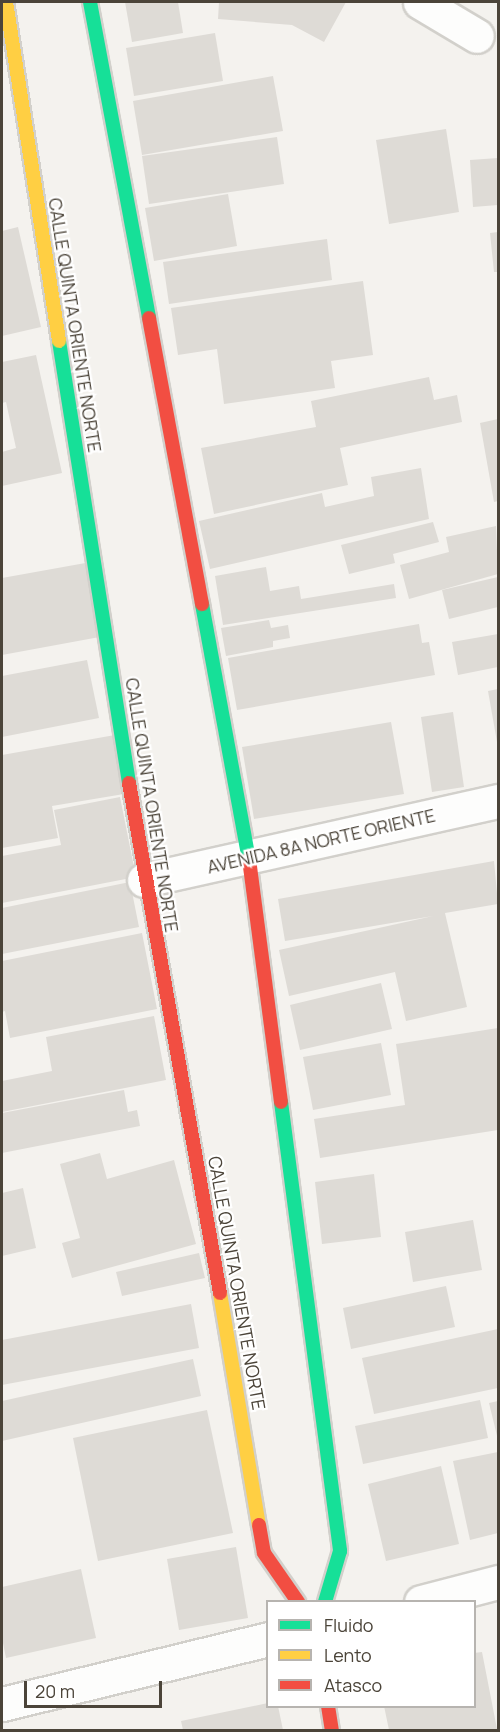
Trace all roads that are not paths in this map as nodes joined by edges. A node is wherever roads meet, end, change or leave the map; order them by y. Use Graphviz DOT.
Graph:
graph roads {
  1 [pos="6,2"];
  2 [pos="90,2"];
  3 [pos="420,2"];
  4 [pos="477,36"];
  5 [pos="498,801"];
  6 [pos="249,858"];
  7 [pos="144,880"];
  8 [pos="498,1582"];
  9 [pos="297,1600"];
  10 [pos="326,1600"];
  11 [pos="429,1600"];
  12 [pos="266,1639"];
  13 [pos="2,1704"];
  14 [pos="328,1708"];
  15 [pos="332,1731"];
  1 -- 7 [label="street, CALLE QUINTA ORIENTE NORTE"];
  2 -- 6 [label="street"];
  3 -- 4 [label="street"];
  5 -- 6 [label="street, AVENIDA 8A NORTE ORIENTE"];
  6 -- 7 [label="street, AVENIDA 8A NORTE ORIENTE"];
  6 -- 10 [label="street"];
  7 -- 9 [label="street, CALLE QUINTA ORIENTE NORTE"];
  8 -- 11 [label="street"];
  12 -- 13 [label="street"];
  14 -- 15 [label="street"];
}
